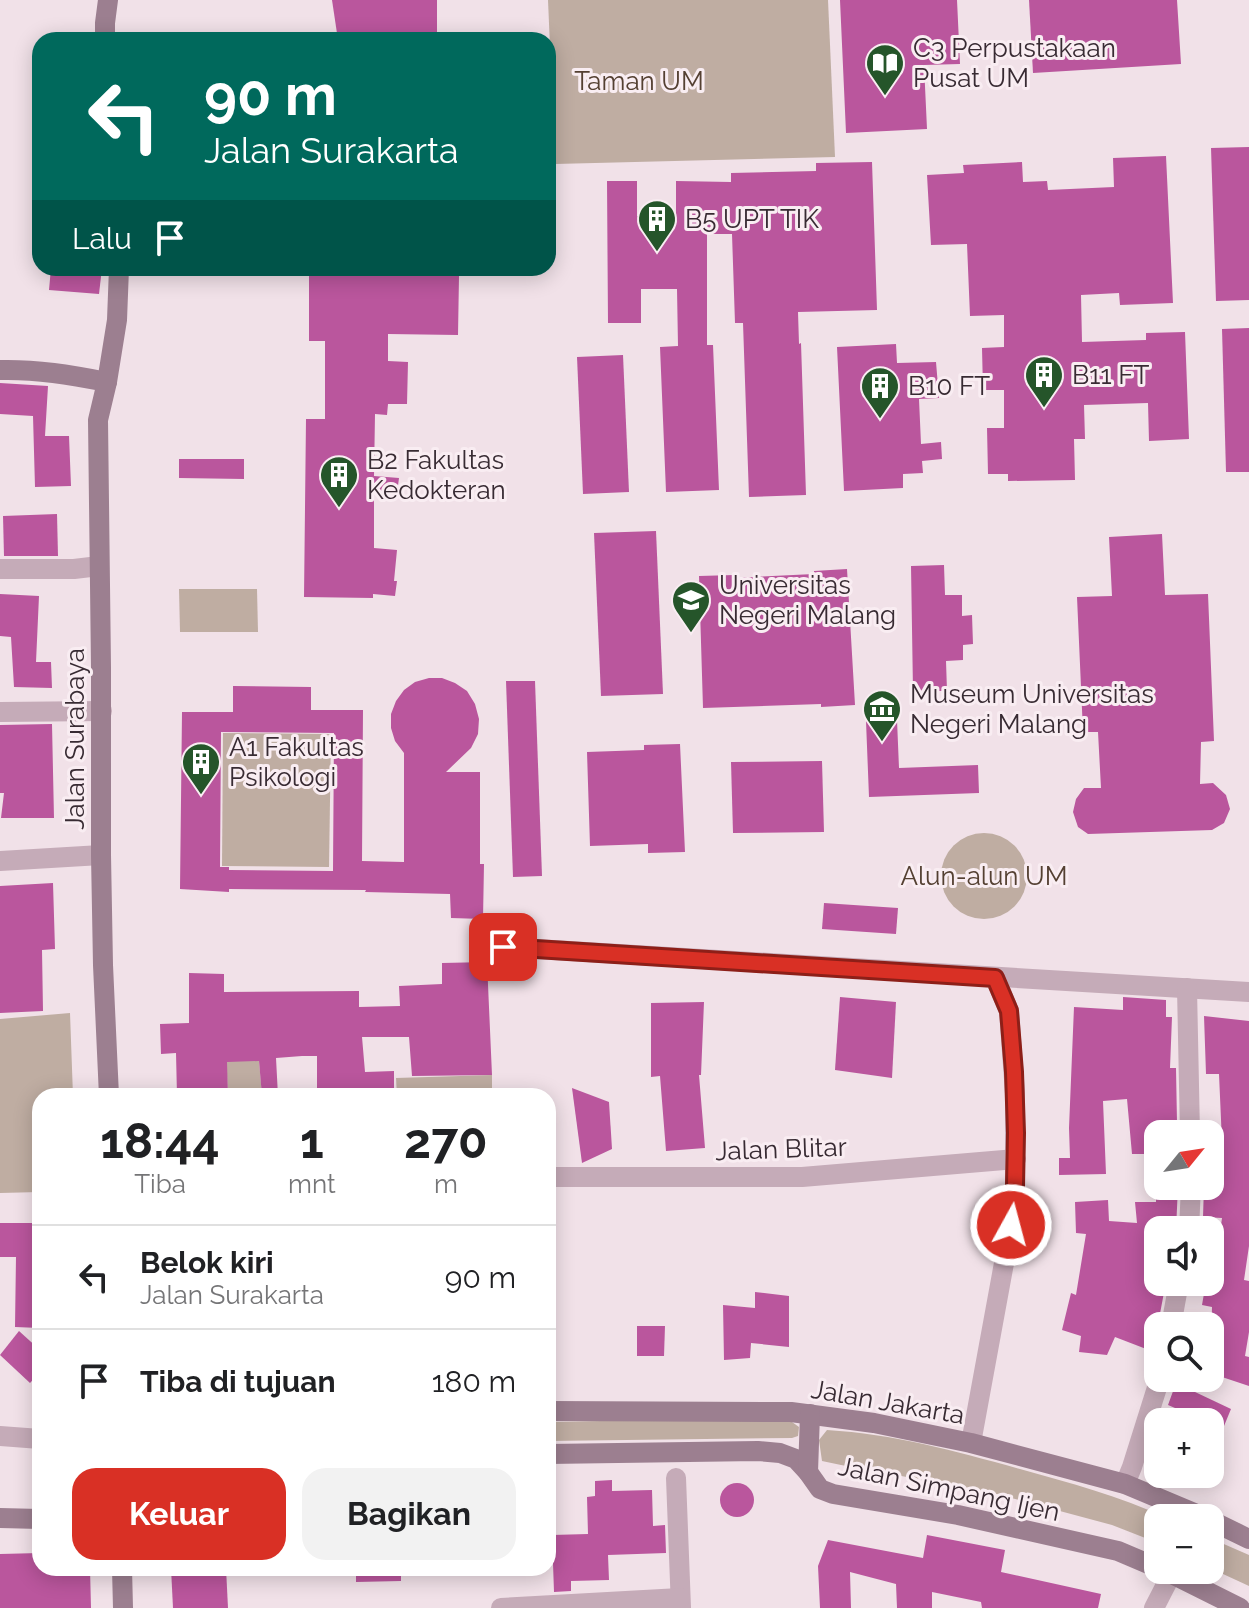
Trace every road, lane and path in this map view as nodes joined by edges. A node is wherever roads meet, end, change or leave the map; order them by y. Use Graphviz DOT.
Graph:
graph roads {
  1 [pos="108,0"];
  2 [pos="105,32"];
  3 [pos="119,276"];
  4 [pos="0,370"];
  5 [pos="107,382"];
  6 [pos="99,566"];
  7 [pos="0,569"];
  8 [pos="102,711"];
  9 [pos="0,712"];
  10 [pos="101,855"];
  11 [pos="0,861"];
  12 [pos="503,947"];
  13 [pos="995,978"];
  14 [pos="1020,979"];
  15 [pos="1187,988"];
  16 [pos="1249,992"];
  17 [pos="1009,1011"];
  18 [pos="109,1088"];
  19 [pos="1190,1120"];
  20 [pos="1016,1159"];
  21 [pos="556,1177"];
  22 [pos="1156,1392"];
  23 [pos="556,1411"];
  24 [pos="810,1414"];
  25 [pos="0,1436"];
  26 [pos="32,1438"];
  27 [pos="971,1443"];
  28 [pos="556,1454"];
  29 [pos="808,1472"];
  30 [pos="676,1478"];
  31 [pos="1125,1484"];
  32 [pos="1172,1504"];
  33 [pos="0,1518"];
  34 [pos="32,1519"];
  35 [pos="1224,1527"];
  36 [pos="1249,1539"];
  37 [pos="1144,1562"];
  38 [pos="122,1576"];
  39 [pos="1161,1584"];
  40 [pos="1193,1584"];
  41 [pos="681,1603"];
  42 [pos="123,1608"];
  43 [pos="501,1608"];
  44 [pos="1154,1608"];
  45 [pos="1240,1608"];
  1 -- 2 [label="main road"];
  3 -- 5 [label="main road, Jalan Surabaya"];
  4 -- 5 [label="main road"];
  5 -- 6 [label="main road, Jalan Surabaya"];
  6 -- 7 [label="street"];
  6 -- 8 [label="main road, Jalan Surabaya"];
  8 -- 9 [label="street"];
  8 -- 10 [label="main road, Jalan Surabaya"];
  10 -- 11 [label="street"];
  10 -- 18 [label="main road, Jalan Surabaya"];
  12 -- 13 [label="street"];
  13 -- 14 [label="street"];
  13 -- 17 [label="street"];
  14 -- 15 [label="street"];
  14 -- 17 [label="street"];
  15 -- 16 [label="street"];
  15 -- 19 [label="street"];
  17 -- 20 [label="street"];
  20 -- 21 [label="street, Jalan Blitar"];
  20 -- 27 [label="street"];
  22 -- 31 [label="street"];
  23 -- 24 [label="main road, Jalan Jakarta"];
  24 -- 27 [label="main road, Jalan Jakarta"];
  24 -- 29 [label="main road"];
  25 -- 26 [label="street"];
  27 -- 31 [label="main road, Jalan Jakarta"];
  28 -- 29 [label="main road, Jalan Simpang Ijen"];
  29 -- 37 [label="main road, Jalan Simpang Ijen"];
  30 -- 41 [label="street"];
  31 -- 32 [label="main road, Jalan Jakarta"];
  33 -- 34 [label="main road"];
  35 -- 36 [label="main road, Jalan Jakarta"];
  38 -- 42 [label="main road"];
  39 -- 44 [label="street"];
  40 -- 45 [label="main road, Jalan Simpang Ijen"];
  41 -- 43 [label="street"];
}
